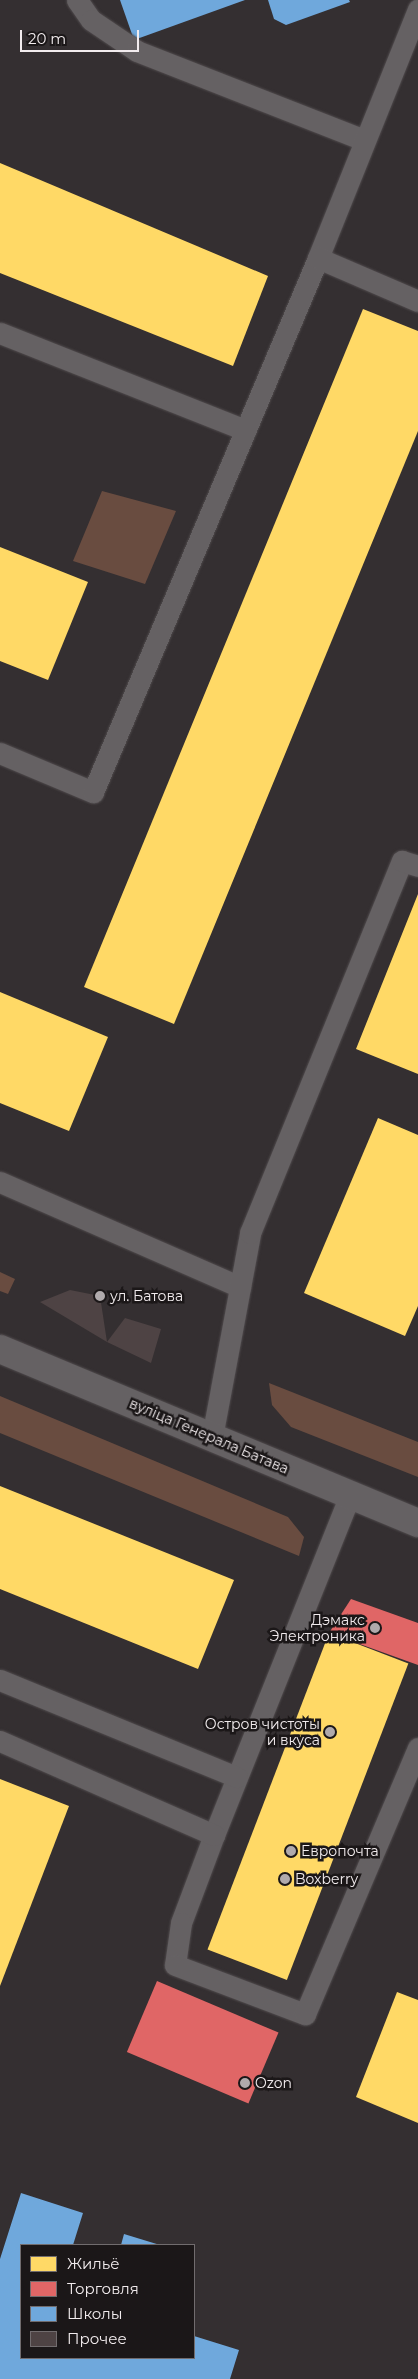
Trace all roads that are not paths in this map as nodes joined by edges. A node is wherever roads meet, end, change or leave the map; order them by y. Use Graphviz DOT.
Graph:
graph roads {
  1 [pos="77,0"];
  2 [pos="418,9"];
  3 [pos="364,140"];
  4 [pos="318,258"];
  5 [pos="418,302"];
  6 [pos="0,334"];
  7 [pos="245,430"];
  8 [pos="0,753"];
  9 [pos="418,866"];
  10 [pos="0,1182"];
  11 [pos="240,1287"];
  12 [pos="0,1349"];
  13 [pos="212,1437"];
  14 [pos="350,1495"];
  15 [pos="418,1523"];
  16 [pos="0,1680"];
  17 [pos="0,1741"];
  18 [pos="418,1748"];
  19 [pos="236,1777"];
  20 [pos="214,1835"];
  1 -- 3 [label="lane"];
  2 -- 3 [label="lane"];
  3 -- 4 [label="lane"];
  4 -- 5 [label="lane"];
  4 -- 7 [label="lane"];
  6 -- 7 [label="lane"];
  7 -- 8 [label="lane"];
  9 -- 11 [label="lane"];
  10 -- 11 [label="lane"];
  11 -- 13 [label="lane"];
  12 -- 13 [label="street, вуліца Генерала Батава"];
  13 -- 14 [label="street, вуліца Генерала Батава"];
  14 -- 15 [label="street, вуліца Генерала Батава"];
  14 -- 19 [label="lane"];
  16 -- 19 [label="lane"];
  17 -- 20 [label="lane"];
  18 -- 20 [label="lane"];
  19 -- 20 [label="lane"];
}
